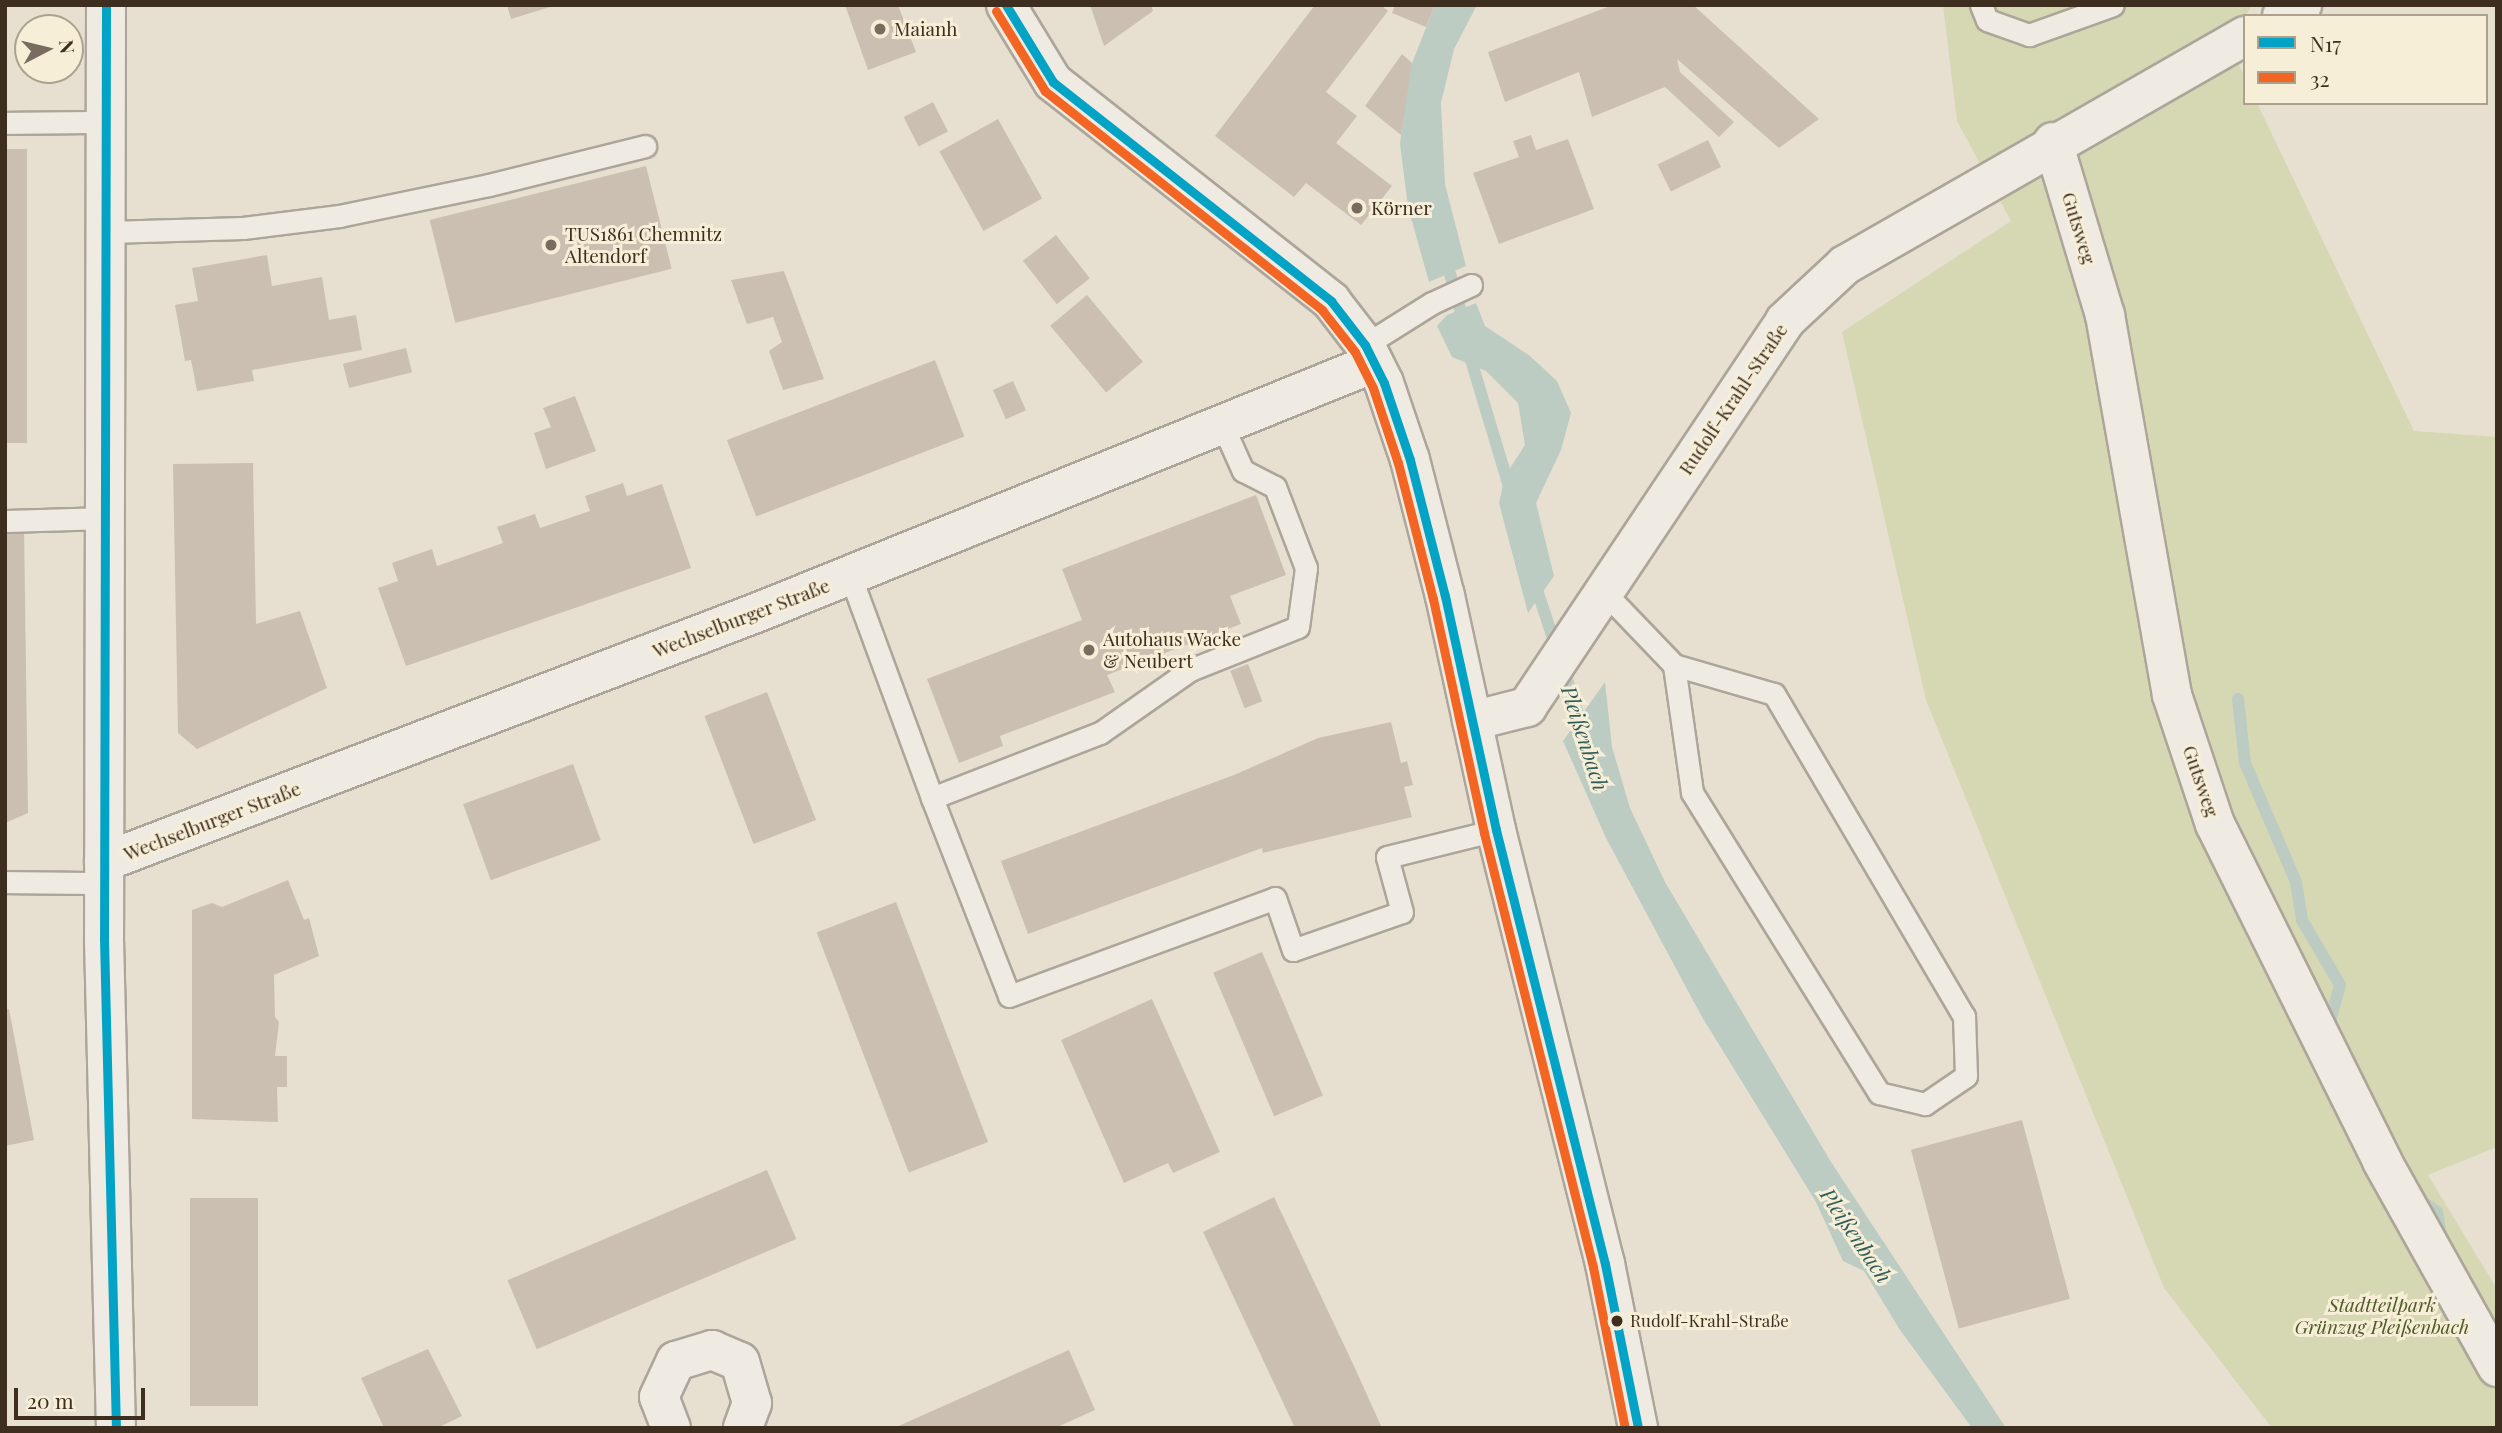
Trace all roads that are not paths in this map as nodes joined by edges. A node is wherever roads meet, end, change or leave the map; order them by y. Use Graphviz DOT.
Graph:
graph roads {
  1 [pos="106,5"];
  2 [pos="1006,5"];
  3 [pos="1981,5"];
  4 [pos="2113,5"];
  5 [pos="2302,5"];
  6 [pos="2286,14"];
  7 [pos="2243,37"];
  8 [pos="106,122"];
  9 [pos="5,123"];
  10 [pos="2053,142"];
  11 [pos="645,146"];
  12 [pos="107,232"];
  13 [pos="1471,285"];
  14 [pos="1370,354"];
  15 [pos="1222,424"];
  16 [pos="105,519"];
  17 [pos="5,522"];
  18 [pos="850,575"];
  19 [pos="1598,600"];
  20 [pos="1674,665"];
  21 [pos="1472,721"];
  22 [pos="932,798"];
  23 [pos="1496,830"];
  24 [pos="104,872"];
  25 [pos="5,882"];
  26 [pos="2497,1367"];
  27 [pos="116,1428"];
  28 [pos="671,1428"];
  29 [pos="743,1428"];
  30 [pos="1638,1428"];
  1 -- 8 [label="street"];
  2 -- 14 [label="street"];
  3 -- 4 [label="lane"];
  5 -- 6 [label="street"];
  7 -- 10 [label="street, Rudolf-Krahl-Straße"];
  8 -- 9 [label="lane"];
  8 -- 12 [label="street"];
  10 -- 19 [label="street, Rudolf-Krahl-Straße"];
  10 -- 26 [label="street, Gutsweg"];
  11 -- 12 [label="lane"];
  12 -- 16 [label="street"];
  13 -- 14 [label="lane"];
  14 -- 15 [label="street, Wechselburger Straße"];
  14 -- 21 [label="street"];
  15 -- 18 [label="street, Wechselburger Straße"];
  15 -- 22 [label="lane"];
  16 -- 17 [label="lane"];
  16 -- 24 [label="street"];
  18 -- 22 [label="lane"];
  18 -- 24 [label="street, Wechselburger Straße"];
  19 -- 20 [label="lane"];
  19 -- 21 [label="street, Rudolf-Krahl-Straße"];
  20 -- 20 [label="lane"];
  21 -- 23 [label="street"];
  22 -- 23 [label="lane"];
  23 -- 30 [label="street"];
  24 -- 25 [label="lane"];
  24 -- 27 [label="street"];
  28 -- 29 [label="street"];
}
